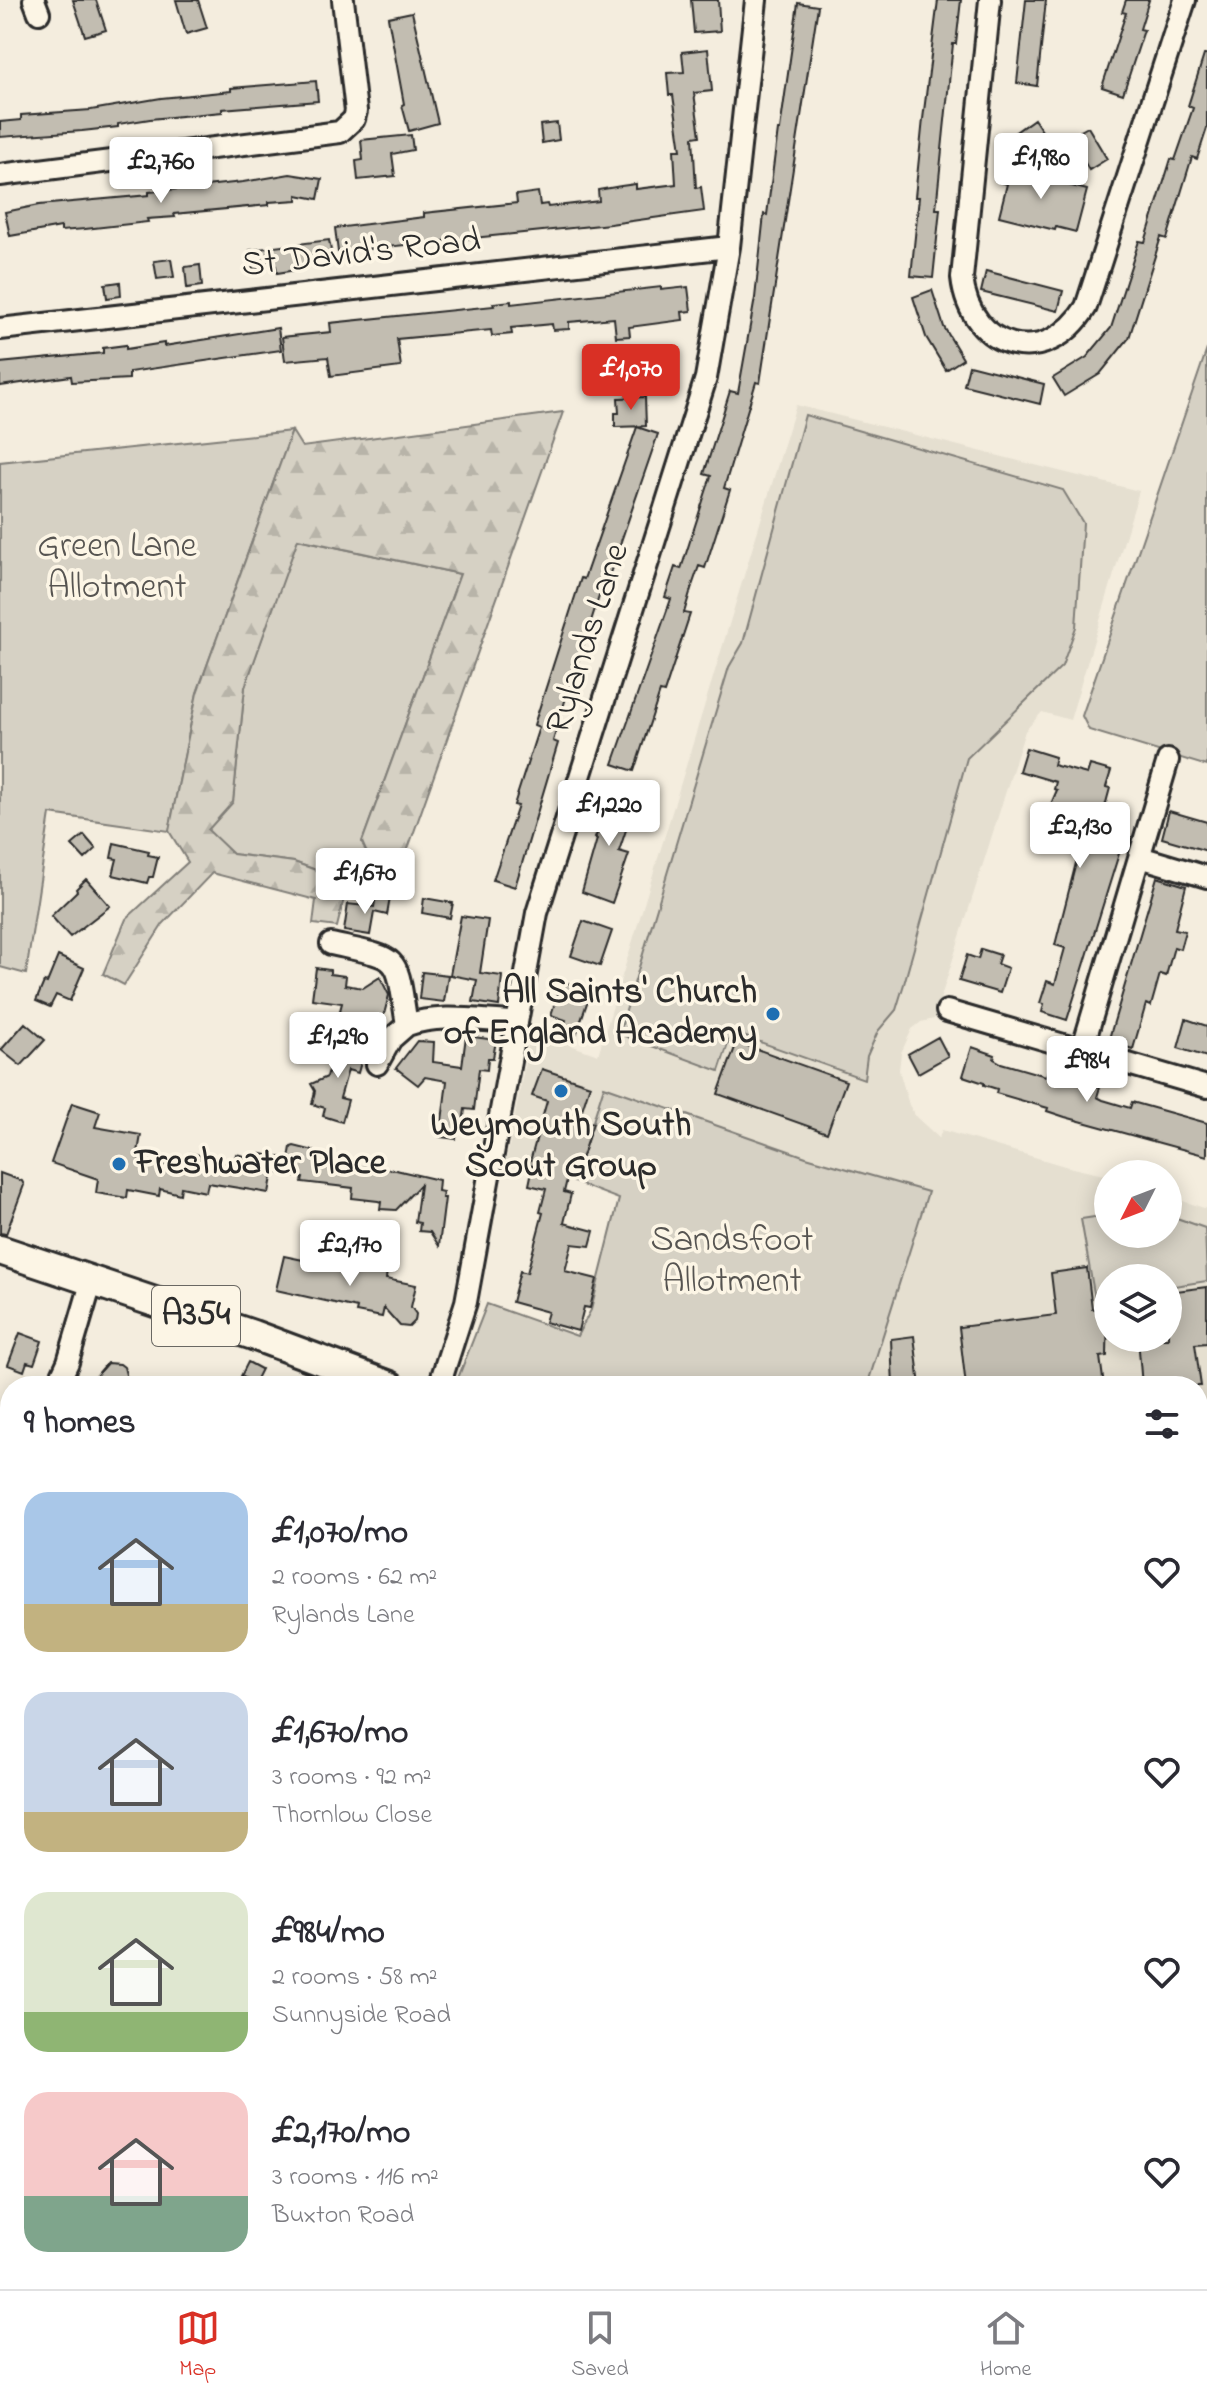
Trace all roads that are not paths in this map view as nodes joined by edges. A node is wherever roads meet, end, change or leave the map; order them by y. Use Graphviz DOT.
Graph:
graph roads {
  1 [pos="343,0"];
  2 [pos="756,0"];
  3 [pos="990,0"];
  4 [pos="1185,0"];
  5 [pos="0,175"];
  6 [pos="729,247"];
  7 [pos="0,329"];
  8 [pos="1168,760"];
  9 [pos="1140,857"];
  10 [pos="1207,877"];
  11 [pos="331,944"];
  12 [pos="947,1011"];
  13 [pos="515,1022"];
  14 [pos="407,1025"];
  15 [pos="1082,1050"];
  16 [pos="377,1064"];
  17 [pos="1207,1087"];
  18 [pos="0,1250"];
  19 [pos="92,1280"];
  20 [pos="62,1376"];
  21 [pos="365,1376"];
  22 [pos="442,1376"];
  1 -- 5 [label="street"];
  2 -- 6 [label="street, Rylands Lane"];
  3 -- 4 [label="street"];
  6 -- 7 [label="street, St David's Road"];
  6 -- 13 [label="street, Rylands Lane"];
  8 -- 9 [label="street"];
  9 -- 10 [label="street"];
  9 -- 15 [label="street"];
  11 -- 14 [label="street"];
  12 -- 15 [label="street"];
  13 -- 14 [label="street"];
  13 -- 22 [label="street, Rylands Lane"];
  14 -- 16 [label="street"];
  15 -- 17 [label="street"];
  18 -- 19 [label="highway, A354"];
  19 -- 20 [label="street"];
  19 -- 21 [label="highway, A354"];
}
